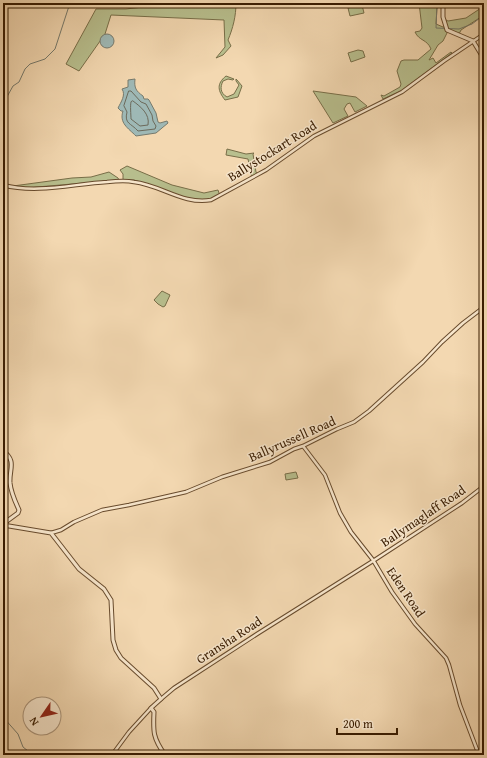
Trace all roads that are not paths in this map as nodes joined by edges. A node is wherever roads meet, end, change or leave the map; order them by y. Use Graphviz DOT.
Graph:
graph roads {
  1 [pos="443,3"];
  2 [pos="484,34"];
  3 [pos="473,41"];
  4 [pos="484,59"];
  5 [pos="3,185"];
  6 [pos="484,307"];
  7 [pos="304,446"];
  8 [pos="3,451"];
  9 [pos="484,486"];
  10 [pos="3,525"];
  11 [pos="51,533"];
  12 [pos="373,561"];
  13 [pos="161,699"];
  14 [pos="152,708"];
  15 [pos="112,755"];
  16 [pos="165,755"];
  17 [pos="479,755"];
  1 -- 3 [label="street"];
  2 -- 3 [label="street, Ballystockart Road"];
  3 -- 4 [label="street"];
  3 -- 5 [label="street, Ballystockart Road"];
  6 -- 7 [label="street, Ballyrussell Road"];
  7 -- 11 [label="street, Ballyrussell Road"];
  7 -- 12 [label="street, Eden Road"];
  8 -- 10 [label="street"];
  9 -- 12 [label="street, Ballymaglaff Road"];
  10 -- 11 [label="street"];
  11 -- 13 [label="street"];
  12 -- 13 [label="street, Gransha Road"];
  12 -- 17 [label="street, Eden Road"];
  13 -- 14 [label="street, Gransha Road"];
  14 -- 15 [label="street, Gransha Road"];
  14 -- 16 [label="street"];
}
